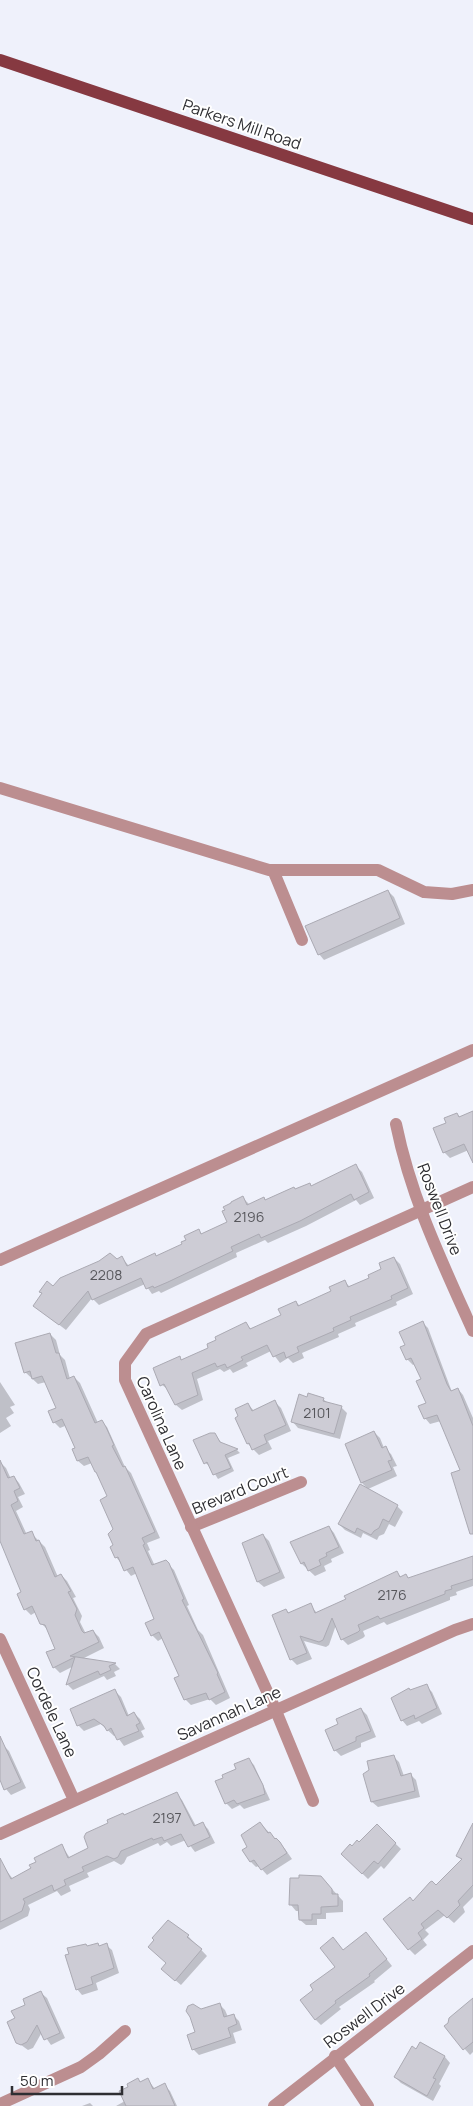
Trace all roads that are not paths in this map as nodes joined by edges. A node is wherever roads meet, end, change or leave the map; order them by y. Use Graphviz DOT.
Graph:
graph roads {
  1 [pos="0,60"];
  2 [pos="473,220"];
  3 [pos="0,788"];
  4 [pos="273,870"];
  5 [pos="473,890"];
  6 [pos="302,940"];
  7 [pos="473,1050"];
  8 [pos="396,1124"];
  9 [pos="473,1187"];
  10 [pos="420,1210"];
  11 [pos="0,1260"];
  12 [pos="473,1331"];
  13 [pos="301,1482"];
  14 [pos="191,1528"];
  15 [pos="473,1624"];
  16 [pos="0,1638"];
  17 [pos="276,1711"];
  18 [pos="74,1800"];
  19 [pos="313,1802"];
  20 [pos="0,1834"];
  21 [pos="473,1951"];
  22 [pos="125,2031"];
  23 [pos="336,2056"];
  24 [pos="0,2104"];
  25 [pos="274,2106"];
  26 [pos="368,2106"];
  1 -- 2 [label="main road, Parkers Mill Road"];
  3 -- 4 [label="street"];
  4 -- 5 [label="street"];
  4 -- 6 [label="street"];
  7 -- 11 [label="street"];
  8 -- 10 [label="street, Roswell Drive"];
  9 -- 10 [label="street, Carolina Lane"];
  10 -- 12 [label="street, Roswell Drive"];
  10 -- 14 [label="street, Carolina Lane"];
  13 -- 14 [label="street, Brevard Court"];
  14 -- 17 [label="street, Carolina Lane"];
  15 -- 17 [label="street, Savannah Lane"];
  16 -- 18 [label="street, Cordele Lane"];
  17 -- 18 [label="street, Savannah Lane"];
  17 -- 19 [label="street, Carolina Lane"];
  18 -- 20 [label="street, Savannah Lane"];
  21 -- 23 [label="street, Roswell Drive"];
  22 -- 24 [label="street"];
  23 -- 25 [label="street, Roswell Drive"];
  23 -- 26 [label="street"];
}
